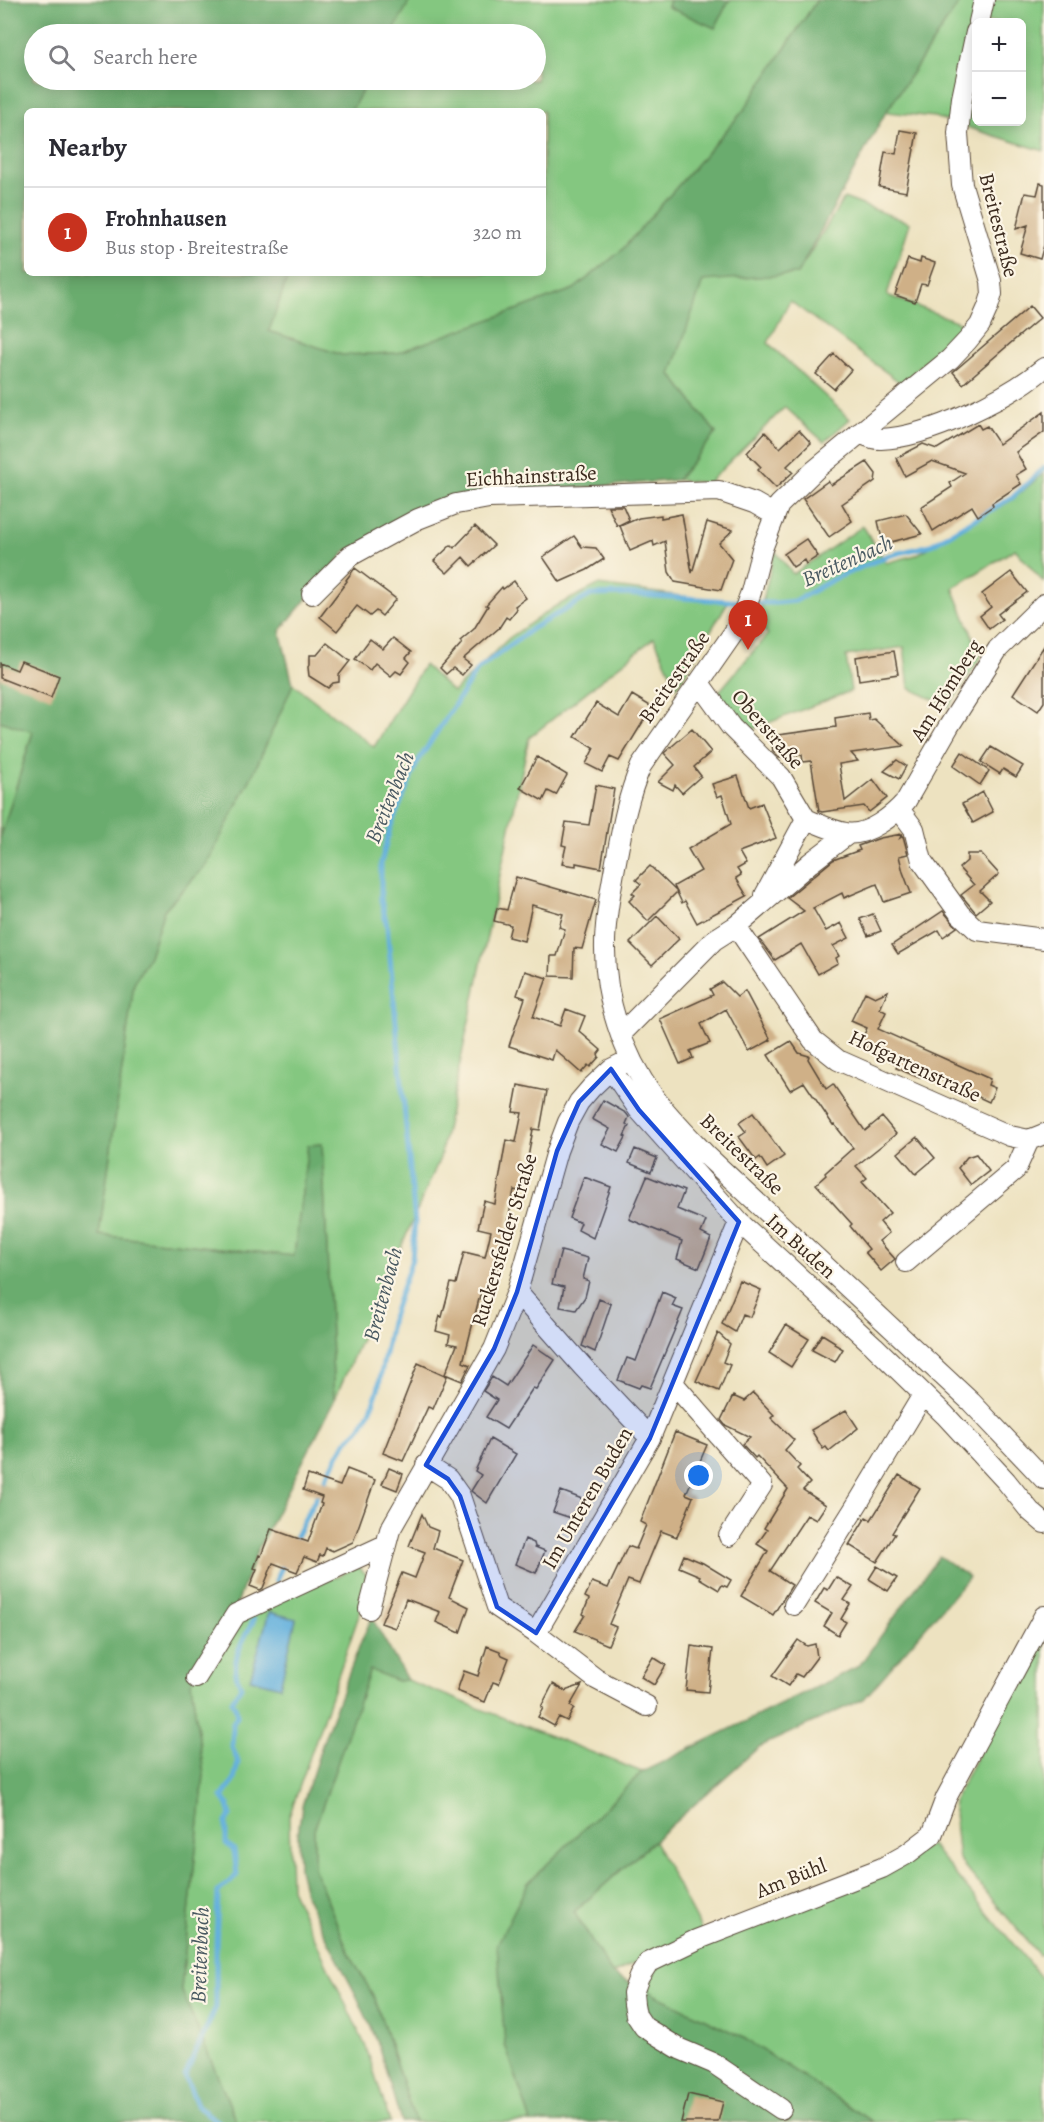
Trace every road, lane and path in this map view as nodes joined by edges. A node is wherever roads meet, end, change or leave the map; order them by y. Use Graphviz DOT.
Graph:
graph roads {
  1 [pos="984,0"];
  2 [pos="980,18"];
  3 [pos="972,51"];
  4 [pos="1044,368"];
  5 [pos="858,433"];
  6 [pos="775,515"];
  7 [pos="312,594"];
  8 [pos="1044,604"];
  9 [pos="699,682"];
  10 [pos="899,809"];
  11 [pos="806,819"];
  12 [pos="848,834"];
  13 [pos="761,903"];
  14 [pos="736,926"];
  15 [pos="1044,939"];
  16 [pos="621,1034"];
  17 [pos="632,1058"];
  18 [pos="611,1069"];
  19 [pos="1036,1137"];
  20 [pos="739,1222"];
  21 [pos="906,1262"];
  22 [pos="517,1292"];
  23 [pos="673,1383"];
  24 [pos="923,1395"];
  25 [pos="650,1438"];
  26 [pos="426,1465"];
  27 [pos="1044,1479"];
  28 [pos="1044,1523"];
  29 [pos="729,1536"];
  30 [pos="385,1545"];
  31 [pos="794,1605"];
  32 [pos="369,1609"];
  33 [pos="1044,1616"];
  34 [pos="536,1633"];
  35 [pos="195,1678"];
  36 [pos="647,1706"];
  37 [pos="781,2109"];
  1 -- 2 [label="street"];
  3 -- 5 [label="street, Breitestraße"];
  4 -- 5 [label="street"];
  5 -- 6 [label="street, Breitestraße"];
  6 -- 7 [label="street, Eichhainstraße"];
  6 -- 9 [label="street, Breitestraße"];
  8 -- 10 [label="street, Am Hömberg"];
  9 -- 11 [label="street, Oberstraße"];
  9 -- 16 [label="street, Breitestraße"];
  10 -- 12 [label="street, Am Hömberg"];
  10 -- 15 [label="street"];
  11 -- 12 [label="street"];
  11 -- 13 [label="street"];
  12 -- 13 [label="street"];
  13 -- 14 [label="street"];
  14 -- 16 [label="street"];
  14 -- 19 [label="street, Hofgartenstraße"];
  16 -- 17 [label="street, Breitestraße"];
  17 -- 18 [label="street, Ruckersfelder Straße"];
  17 -- 27 [label="street, Breitestraße"];
  18 -- 20 [label="street, Im Buden"];
  18 -- 22 [label="street, Ruckersfelder Straße"];
  19 -- 21 [label="street, Hofgartenstraße"];
  20 -- 23 [label="street, Im Unteren Buden"];
  20 -- 24 [label="street, Im Buden"];
  22 -- 25 [label="street"];
  22 -- 26 [label="street, Ruckersfelder Straße"];
  23 -- 25 [label="street, Im Unteren Buden"];
  23 -- 29 [label="street"];
  24 -- 28 [label="street, Im Buden"];
  24 -- 31 [label="street"];
  25 -- 34 [label="street, Im Unteren Buden"];
  26 -- 30 [label="street, Ruckersfelder Straße"];
  26 -- 34 [label="street"];
  30 -- 32 [label="street, Ruckersfelder Straße"];
  30 -- 35 [label="street"];
  33 -- 37 [label="street, Am Bühl"];
  34 -- 36 [label="street"];
}
